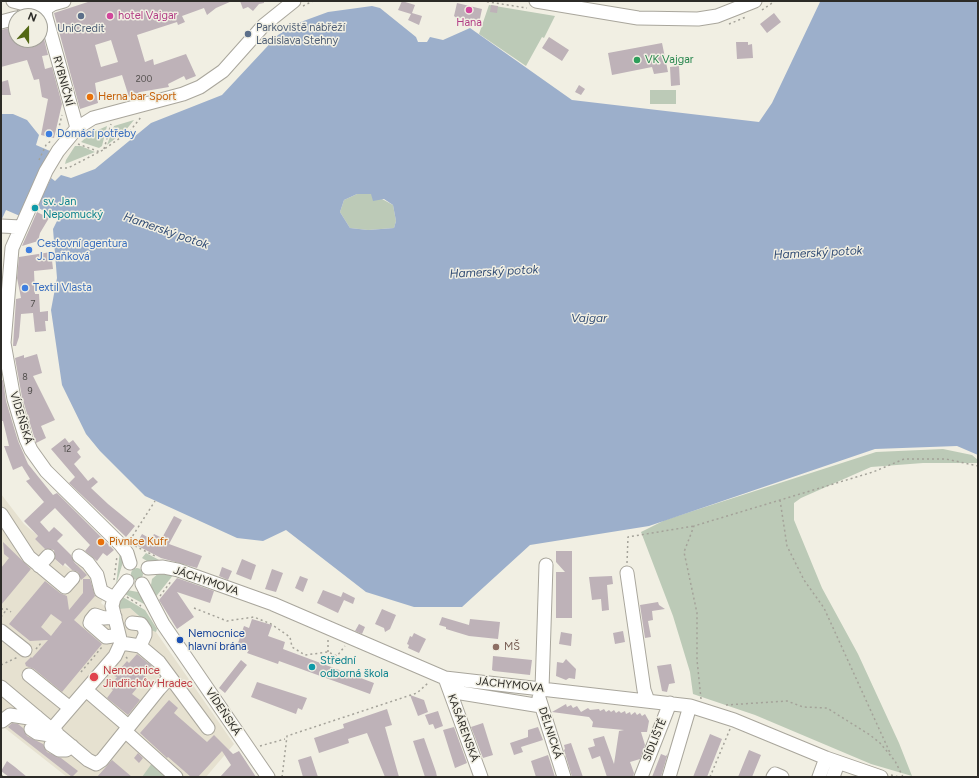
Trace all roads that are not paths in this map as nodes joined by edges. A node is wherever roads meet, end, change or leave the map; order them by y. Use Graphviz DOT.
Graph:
graph roads {
  1 [pos="13,1"];
  2 [pos="64,1"];
  3 [pos="294,1"];
  4 [pos="536,1"];
  5 [pos="755,1"];
  6 [pos="47,5"];
  7 [pos="77,128"];
  8 [pos="11,226"];
  9 [pos="5,264"];
  10 [pos="1,514"];
  11 [pos="79,556"];
  12 [pos="130,563"];
  13 [pos="546,565"];
  14 [pos="148,568"];
  15 [pos="627,573"];
  16 [pos="73,578"];
  17 [pos="127,581"];
  18 [pos="142,584"];
  19 [pos="114,598"];
  20 [pos="115,617"];
  21 [pos="132,623"];
  22 [pos="1,631"];
  23 [pos="119,642"];
  24 [pos="140,646"];
  25 [pos="23,655"];
  26 [pos="29,675"];
  27 [pos="170,677"];
  28 [pos="445,678"];
  29 [pos="1,687"];
  30 [pos="540,689"];
  31 [pos="86,690"];
  32 [pos="648,701"];
  33 [pos="670,704"];
  34 [pos="541,706"];
  35 [pos="690,706"];
  36 [pos="70,708"];
  37 [pos="37,716"];
  38 [pos="2,721"];
  39 [pos="208,728"];
  40 [pos="32,729"];
  41 [pos="127,729"];
  42 [pos="54,731"];
  43 [pos="51,745"];
  44 [pos="72,746"];
  45 [pos="826,758"];
  46 [pos="838,763"];
  47 [pos="672,776"];
  48 [pos="176,777"];
  49 [pos="268,777"];
  50 [pos="481,777"];
  51 [pos="564,777"];
  52 [pos="641,777"];
  53 [pos="774,777"];
  54 [pos="782,777"];
  55 [pos="819,777"];
  56 [pos="833,777"];
  57 [pos="881,777"];
  1 -- 6 [label="street"];
  2 -- 6 [label="street"];
  3 -- 7 [label="street, VÍDEŇSKÁ"];
  4 -- 5 [label="street"];
  6 -- 7 [label="street, RYBNIČNÍ"];
  7 -- 8 [label="street, VÍDEŇSKÁ"];
  8 -- 9 [label="street, VÍDEŇSKÁ"];
  9 -- 12 [label="street, VÍDEŇSKÁ"];
  10 -- 16 [label="street"];
  11 -- 19 [label="street"];
  12 -- 14 [label="street"];
  12 -- 17 [label="street"];
  13 -- 30 [label="street, DĚLNICKÁ"];
  14 -- 18 [label="street"];
  14 -- 28 [label="street, JÁCHYMOVA"];
  15 -- 32 [label="street"];
  17 -- 18 [label="street"];
  17 -- 19 [label="street"];
  18 -- 49 [label="street, VÍDEŇSKÁ"];
  19 -- 20 [label="street"];
  20 -- 23 [label="street"];
  20 -- 23 [label="street"];
  21 -- 24 [label="street"];
  22 -- 25 [label="street"];
  23 -- 24 [label="street"];
  23 -- 31 [label="street"];
  24 -- 27 [label="street"];
  26 -- 36 [label="street"];
  27 -- 39 [label="street"];
  27 -- 41 [label="street"];
  28 -- 30 [label="street, JÁCHYMOVA"];
  28 -- 34 [label="street"];
  28 -- 50 [label="street, KASÁRENSKÁ"];
  29 -- 37 [label="street"];
  30 -- 32 [label="street, JÁCHYMOVA"];
  30 -- 34 [label="street, DĚLNICKÁ"];
  31 -- 36 [label="street"];
  31 -- 41 [label="street"];
  32 -- 33 [label="street, JÁCHYMOVA"];
  33 -- 35 [label="street, JÁCHYMOVA"];
  33 -- 52 [label="street, SÍDLIŠTĚ"];
  34 -- 51 [label="street, DĚLNICKÁ"];
  35 -- 45 [label="street, JÁCHYMOVA"];
  35 -- 47 [label="street"];
  36 -- 42 [label="street"];
  37 -- 38 [label="street"];
  37 -- 42 [label="street"];
  40 -- 42 [label="street"];
  41 -- 44 [label="street"];
  41 -- 48 [label="street"];
  42 -- 44 [label="street"];
  43 -- 44 [label="street"];
  45 -- 46 [label="street, JÁCHYMOVA"];
  45 -- 55 [label="street"];
  46 -- 56 [label="street"];
  46 -- 57 [label="street, JÁCHYMOVA"];
  53 -- 54 [label="street"];
}
